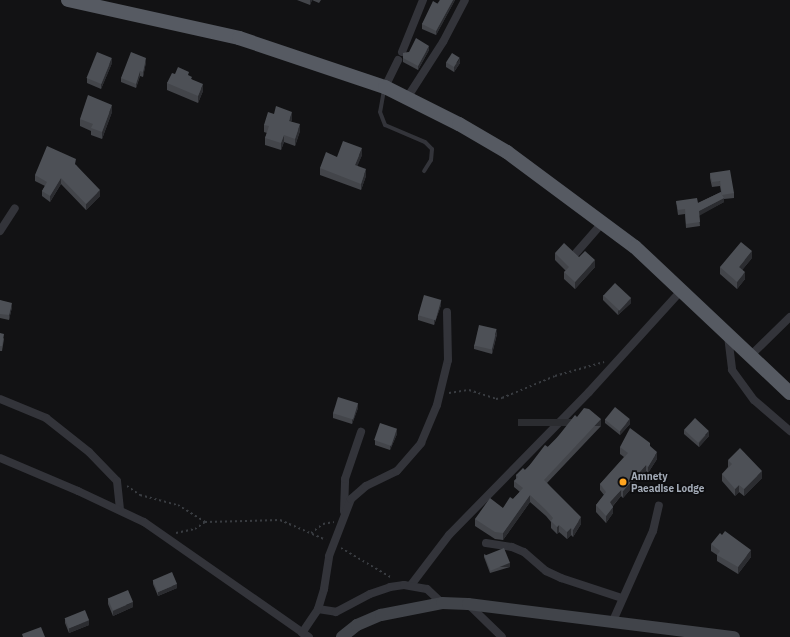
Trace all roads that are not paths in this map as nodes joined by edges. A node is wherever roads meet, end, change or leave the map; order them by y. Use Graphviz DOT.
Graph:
graph roads {
  1 [pos="68,0"];
  2 [pos="423,0"];
  3 [pos="465,0"];
  4 [pos="402,52"];
  5 [pos="398,60"];
  6 [pos="385,87"];
  7 [pos="407,98"];
  8 [pos="424,171"];
  9 [pos="15,208"];
  10 [pos="603,222"];
  11 [pos="0,231"];
  12 [pos="576,253"];
  13 [pos="681,290"];
  14 [pos="447,312"];
  15 [pos="790,317"];
  16 [pos="728,335"];
  17 [pos="750,356"];
  18 [pos="790,393"];
  19 [pos="0,399"];
  20 [pos="790,431"];
  21 [pos="361,432"];
  22 [pos="0,450"];
  23 [pos="0,458"];
  24 [pos="10,462"];
  25 [pos="659,506"];
  26 [pos="120,510"];
  27 [pos="344,514"];
  28 [pos="486,543"];
  29 [pos="407,585"];
  30 [pos="622,598"];
  31 [pos="442,603"];
  32 [pos="468,604"];
  33 [pos="318,609"];
  34 [pos="612,623"];
  35 [pos="307,636"];
  36 [pos="342,637"];
  37 [pos="502,637"];
  38 [pos="734,637"];
  1 -- 6 [label="highway"];
  2 -- 4 [label="street"];
  3 -- 7 [label="street"];
  5 -- 6 [label="street"];
  6 -- 7 [label="highway"];
  6 -- 8 [label="lane"];
  7 -- 10 [label="highway"];
  9 -- 11 [label="street"];
  10 -- 12 [label="street"];
  10 -- 13 [label="highway"];
  13 -- 16 [label="highway"];
  13 -- 29 [label="street"];
  14 -- 27 [label="street"];
  15 -- 17 [label="street"];
  16 -- 17 [label="highway"];
  16 -- 20 [label="street"];
  17 -- 18 [label="highway"];
  19 -- 26 [label="street"];
  21 -- 27 [label="street"];
  22 -- 24 [label="street"];
  23 -- 24 [label="street"];
  24 -- 26 [label="street"];
  25 -- 30 [label="street"];
  26 -- 35 [label="street"];
  27 -- 33 [label="street"];
  28 -- 30 [label="street"];
  29 -- 31 [label="street"];
  29 -- 33 [label="street"];
  30 -- 34 [label="street"];
  31 -- 32 [label="main road"];
  31 -- 36 [label="main road"];
  32 -- 34 [label="main road"];
  32 -- 37 [label="street"];
  33 -- 35 [label="street"];
  34 -- 38 [label="main road"];
}
